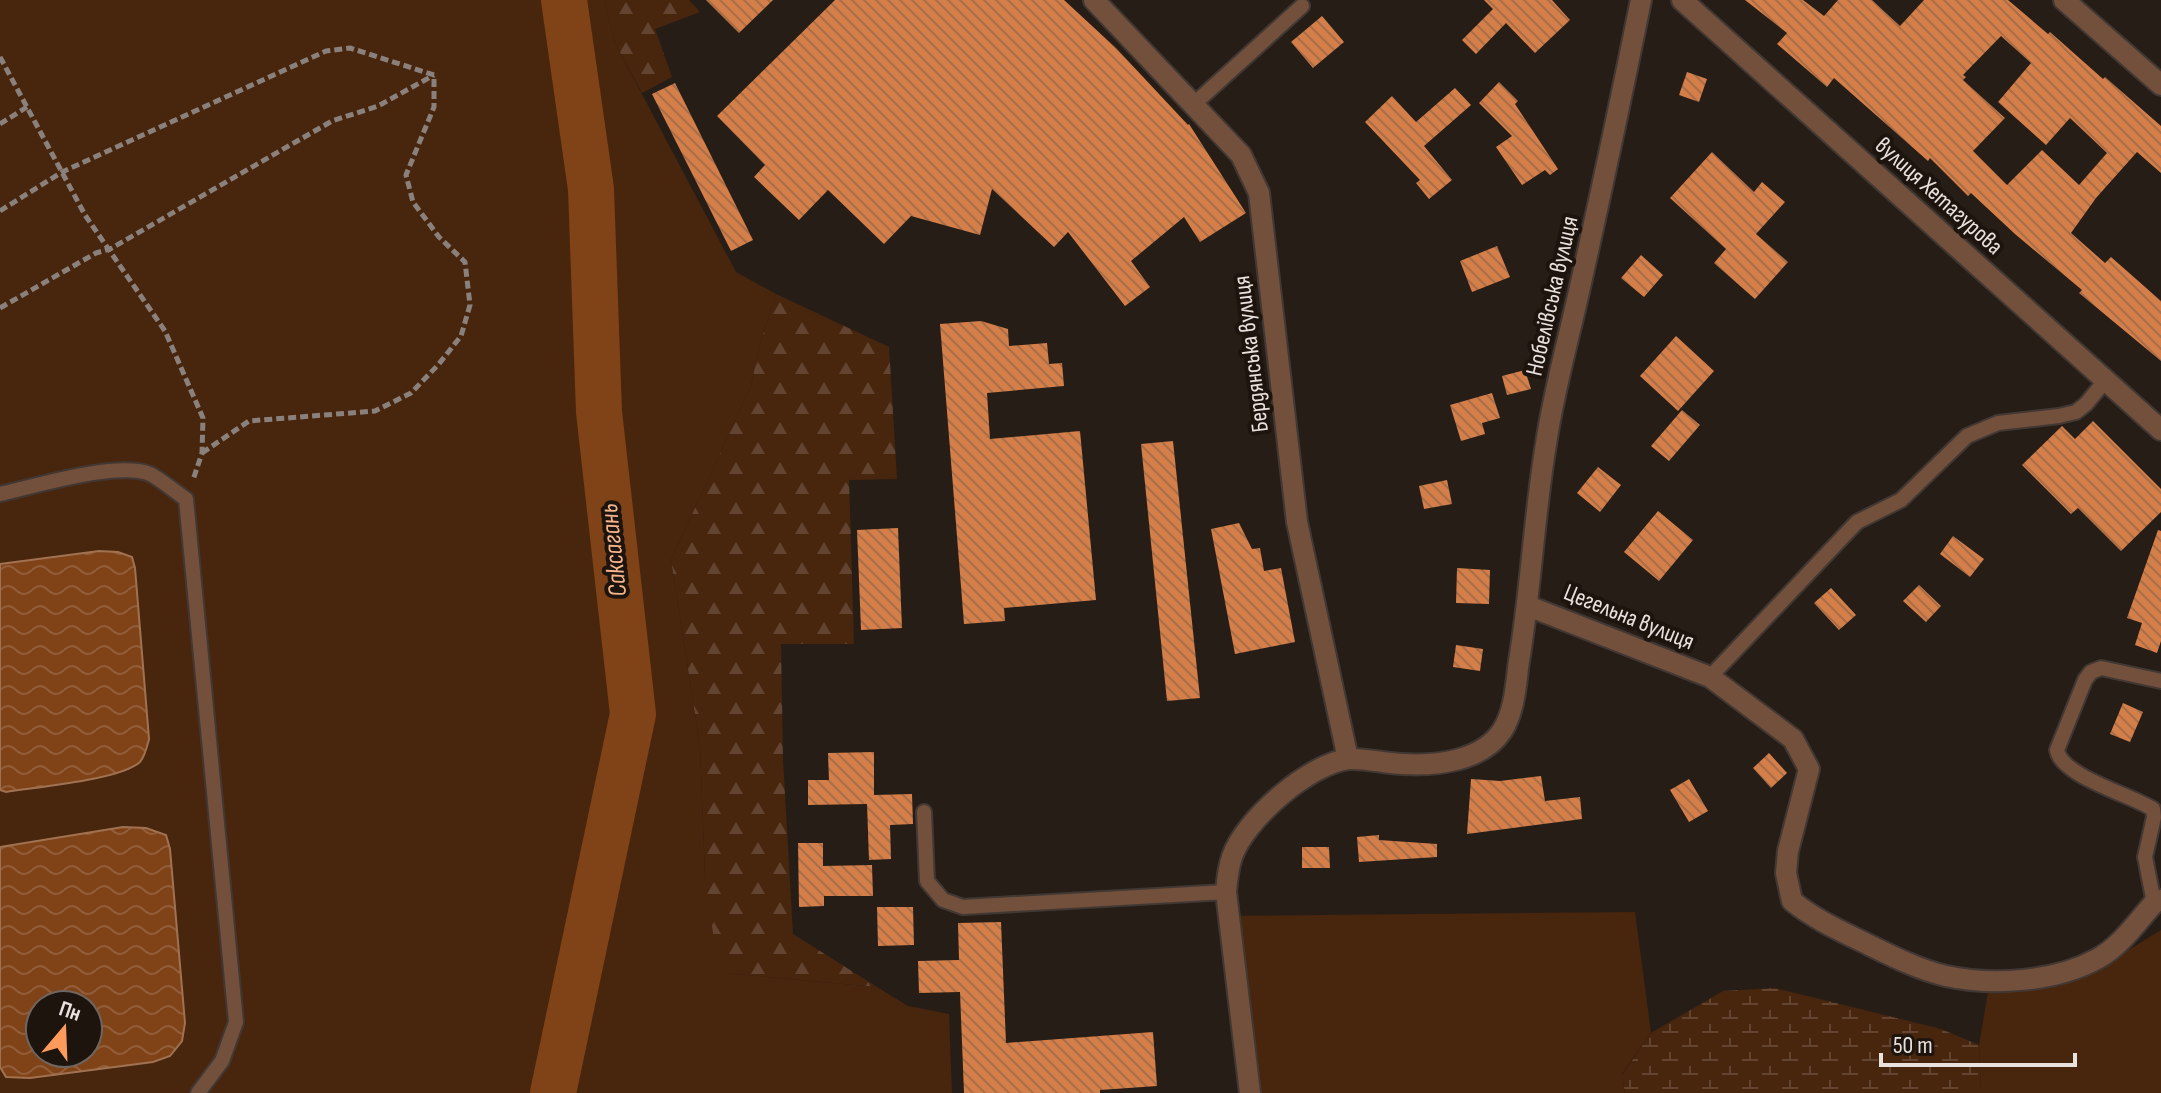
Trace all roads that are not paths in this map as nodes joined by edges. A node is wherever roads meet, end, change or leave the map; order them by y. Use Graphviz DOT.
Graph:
graph roads {
  1 [pos="1094,0"];
  2 [pos="1641,0"];
  3 [pos="1682,0"];
  4 [pos="2064,0"];
  5 [pos="1302,6"];
  6 [pos="2161,85"];
  7 [pos="1194,104"];
  8 [pos="2105,381"];
  9 [pos="2161,430"];
  10 [pos="0,494"];
  11 [pos="1528,606"];
  12 [pos="1710,677"];
  13 [pos="2161,681"];
  14 [pos="1348,759"];
  15 [pos="924,812"];
  16 [pos="1226,892"];
  17 [pos="2157,902"];
  18 [pos="198,1093"];
  19 [pos="1250,1093"];
  1 -- 7 [label="street, Бердянська вулиця"];
  2 -- 11 [label="street, Нобелівська вулиця"];
  3 -- 8 [label="street, вулиця Хетагурова"];
  4 -- 6 [label="street"];
  5 -- 7 [label="lane"];
  7 -- 14 [label="street, Бердянська вулиця"];
  8 -- 9 [label="street, вулиця Хетагурова"];
  8 -- 12 [label="lane"];
  10 -- 18 [label="lane"];
  11 -- 12 [label="street, Цегельна вулиця"];
  11 -- 14 [label="street, Цегельна вулиця"];
  12 -- 17 [label="street, Цегельна вулиця"];
  13 -- 17 [label="lane"];
  14 -- 16 [label="street, Цегельна вулиця"];
  15 -- 16 [label="lane"];
  16 -- 19 [label="street, Цегельна вулиця"];
}
